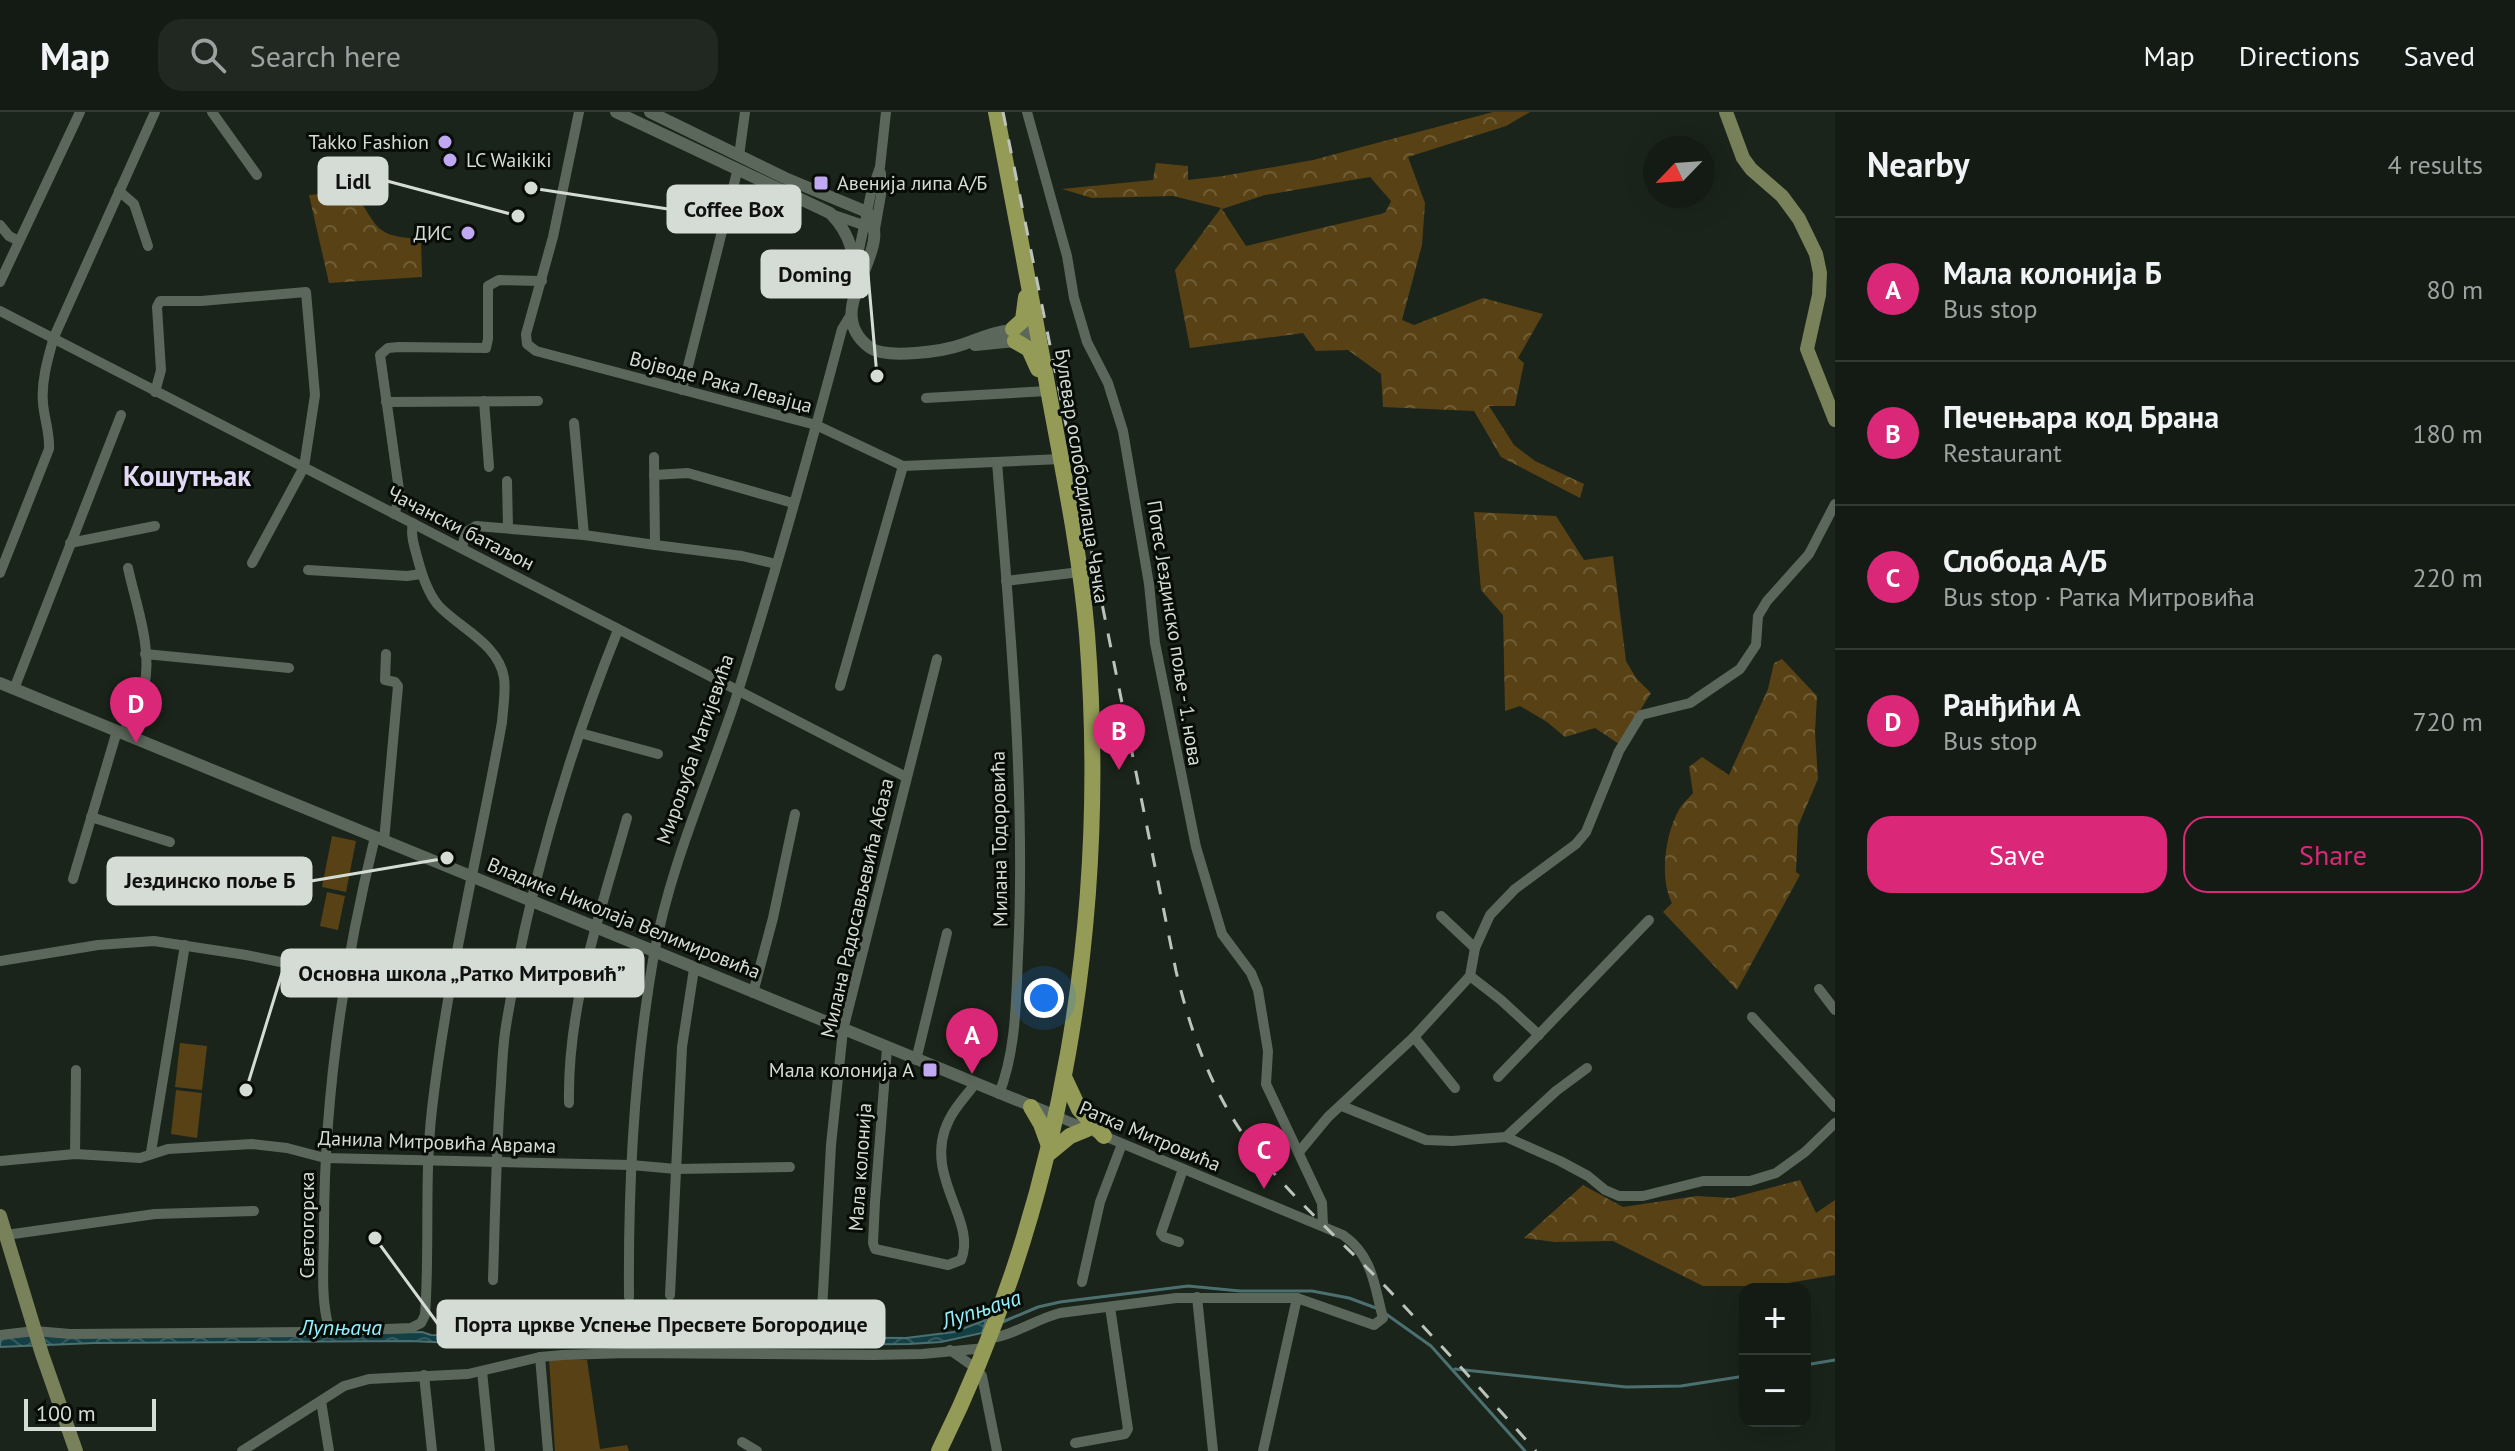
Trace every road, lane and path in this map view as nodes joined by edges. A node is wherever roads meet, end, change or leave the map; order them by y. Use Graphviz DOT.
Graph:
graph roads {
  1 [pos="80,112"];
  2 [pos="155,112"];
  3 [pos="212,112"];
  4 [pos="579,112"];
  5 [pos="616,112"];
  6 [pos="650,112"];
  7 [pos="745,112"];
  8 [pos="886,112"];
  9 [pos="996,112"];
  10 [pos="1027,112"];
  11 [pos="1726,112"];
  12 [pos="739,156"];
  13 [pos="880,167"];
  14 [pos="737,172"];
  15 [pos="257,175"];
  16 [pos="119,191"];
  17 [pos="867,212"];
  18 [pos="830,213"];
  19 [pos="0,225"];
  20 [pos="870,228"];
  21 [pos="19,241"];
  22 [pos="148,246"];
  23 [pos="856,264"];
  24 [pos="542,281"];
  25 [pos="0,282"];
  26 [pos="1029,288"];
  27 [pos="853,299"];
  28 [pos="0,311"];
  29 [pos="850,316"];
  30 [pos="1035,332"];
  31 [pos="1014,335"];
  32 [pos="54,337"];
  33 [pos="1047,385"];
  34 [pos="682,390"];
  35 [pos="155,392"];
  36 [pos="926,398"];
  37 [pos="484,401"];
  38 [pos="538,401"];
  39 [pos="386,402"];
  40 [pos="121,415"];
  41 [pos="1835,420"];
  42 [pos="574,423"];
  43 [pos="816,425"];
  44 [pos="654,457"];
  45 [pos="1061,459"];
  46 [pos="997,462"];
  47 [pos="903,466"];
  48 [pos="304,467"];
  49 [pos="489,467"];
  50 [pos="654,475"];
  51 [pos="507,481"];
  52 [pos="793,503"];
  53 [pos="1835,504"];
  54 [pos="394,514"];
  55 [pos="413,523"];
  56 [pos="155,526"];
  57 [pos="508,528"];
  58 [pos="584,535"];
  59 [pos="70,543"];
  60 [pos="655,545"];
  61 [pos="462,547"];
  62 [pos="252,563"];
  63 [pos="776,564"];
  64 [pos="128,568"];
  65 [pos="308,570"];
  66 [pos="1080,572"];
  67 [pos="0,573"];
  68 [pos="421,574"];
  69 [pos="1006,581"];
  70 [pos="618,630"];
  71 [pos="145,654"];
  72 [pos="386,654"];
  73 [pos="937,659"];
  74 [pos="289,668"];
  75 [pos="0,683"];
  76 [pos="840,686"];
  77 [pos="14,689"];
  78 [pos="738,691"];
  79 [pos="120,732"];
  80 [pos="580,733"];
  81 [pos="658,754"];
  82 [pos="906,777"];
  83 [pos="795,814"];
  84 [pos="91,817"];
  85 [pos="627,818"];
  86 [pos="379,839"];
  87 [pos="170,842"];
  88 [pos="473,878"];
  89 [pos="73,879"];
  90 [pos="533,902"];
  91 [pos="1441,916"];
  92 [pos="1649,920"];
  93 [pos="596,928"];
  94 [pos="947,933"];
  95 [pos="185,945"];
  96 [pos="1475,948"];
  97 [pos="655,952"];
  98 [pos="0,961"];
  99 [pos="694,969"];
  100 [pos="345,975"];
  101 [pos="1470,976"];
  102 [pos="1819,989"];
  103 [pos="753,993"];
  104 [pos="1835,1010"];
  105 [pos="1752,1017"];
  106 [pos="843,1030"];
  107 [pos="1539,1035"];
  108 [pos="1414,1037"];
  109 [pos="887,1048"];
  110 [pos="916,1060"];
  111 [pos="1587,1068"];
  112 [pos="76,1070"];
  113 [pos="1498,1077"];
  114 [pos="1063,1082"];
  115 [pos="975,1084"];
  116 [pos="1455,1088"];
  117 [pos="999,1094"];
  118 [pos="569,1103"];
  119 [pos="1342,1106"];
  120 [pos="1835,1107"];
  121 [pos="1034,1108"];
  122 [pos="1056,1116"];
  123 [pos="1835,1123"];
  124 [pos="1087,1129"];
  125 [pos="1104,1136"];
  126 [pos="1506,1137"];
  127 [pos="1122,1144"];
  128 [pos="1049,1151"];
  129 [pos="151,1152"];
  130 [pos="1299,1152"];
  131 [pos="75,1154"];
  132 [pos="325,1158"];
  133 [pos="0,1161"];
  134 [pos="427,1161"];
  135 [pos="496,1161"];
  136 [pos="631,1165"];
  137 [pos="790,1167"];
  138 [pos="676,1169"];
  139 [pos="1183,1169"];
  140 [pos="254,1211"];
  141 [pos="0,1216"];
  142 [pos="1323,1225"];
  143 [pos="6,1235"];
  144 [pos="1179,1242"];
  145 [pos="493,1280"];
  146 [pos="1082,1282"];
  147 [pos="670,1295"];
  148 [pos="629,1297"];
  149 [pos="1197,1297"];
  150 [pos="1297,1298"];
  151 [pos="1110,1307"];
  152 [pos="822,1311"];
  153 [pos="329,1328"];
  154 [pos="36,1334"];
  155 [pos="0,1335"];
  156 [pos="987,1343"];
  157 [pos="950,1350"];
  158 [pos="540,1357"];
  159 [pos="977,1369"];
  160 [pos="482,1371"];
  161 [pos="424,1375"];
  162 [pos="321,1401"];
  163 [pos="742,1442"];
  164 [pos="1075,1443"];
  165 [pos="76,1451"];
  166 [pos="242,1451"];
  167 [pos="329,1451"];
  168 [pos="432,1451"];
  169 [pos="490,1451"];
  170 [pos="548,1451"];
  171 [pos="757,1451"];
  172 [pos="939,1451"];
  173 [pos="997,1451"];
  174 [pos="1213,1451"];
  175 [pos="1263,1451"];
  1 -- 21 [label="street"];
  2 -- 16 [label="street"];
  3 -- 15 [label="street"];
  4 -- 24 [label="street"];
  5 -- 14 [label="street"];
  6 -- 12 [label="street"];
  7 -- 12 [label="street"];
  8 -- 13 [label="street"];
  9 -- 26 [label="main road, Булевар ослободилаца Чачка"];
  10 -- 130 [label="street, Потес Јездинско поље - 1. нова"];
  11 -- 41 [label="main road"];
  12 -- 17 [label="street"];
  13 -- 17 [label="street"];
  13 -- 20 [label="street"];
  14 -- 18 [label="street"];
  14 -- 34 [label="street"];
  16 -- 22 [label="street"];
  16 -- 32 [label="street"];
  17 -- 20 [label="street"];
  18 -- 20 [label="street"];
  18 -- 23 [label="street"];
  19 -- 21 [label="street"];
  20 -- 23 [label="street"];
  20 -- 27 [label="street, Мирољуба Матијевића"];
  21 -- 25 [label="street"];
  23 -- 27 [label="street"];
  24 -- 34 [label="street, Војводе Рака Левајца"];
  24 -- 39 [label="street"];
  26 -- 30 [label="main road, Булевар ослободилаца Чачка"];
  26 -- 31 [label="main road"];
  27 -- 29 [label="street, Мирољуба Матијевића"];
  28 -- 32 [label="street, Чачански батаљон"];
  29 -- 31 [label="street"];
  29 -- 43 [label="street, Мирољуба Матијевића"];
  30 -- 31 [label="street"];
  30 -- 33 [label="main road, Булевар ослободилаца Чачка"];
  31 -- 33 [label="main road"];
  32 -- 35 [label="street, Чачански батаљон"];
  32 -- 67 [label="street"];
  33 -- 36 [label="street"];
  33 -- 45 [label="main road, Булевар ослободилаца Чачка"];
  34 -- 43 [label="street, Војводе Рака Левајца"];
  35 -- 48 [label="street, Чачански батаљон"];
  35 -- 48 [label="street"];
  37 -- 38 [label="street"];
  37 -- 39 [label="street"];
  37 -- 49 [label="street"];
  39 -- 54 [label="street"];
  40 -- 59 [label="street"];
  42 -- 58 [label="street"];
  43 -- 47 [label="street, Војводе Рака Левајца"];
  43 -- 52 [label="street, Мирољуба Матијевића"];
  44 -- 50 [label="street"];
  45 -- 46 [label="street, Војводе Рака Левајца"];
  45 -- 66 [label="main road, Булевар ослободилаца Чачка"];
  46 -- 47 [label="street, Војводе Рака Левајца"];
  46 -- 69 [label="street, Милана Тодоровића"];
  47 -- 76 [label="street"];
  48 -- 54 [label="street, Чачански батаљон"];
  48 -- 62 [label="street"];
  50 -- 52 [label="street"];
  50 -- 60 [label="street"];
  51 -- 57 [label="street"];
  52 -- 63 [label="street, Мирољуба Матијевића"];
  53 -- 96 [label="street"];
  54 -- 55 [label="street, Чачански батаљон"];
  55 -- 61 [label="street, Чачански батаљон"];
  55 -- 68 [label="street"];
  56 -- 59 [label="street"];
  57 -- 58 [label="street"];
  57 -- 61 [label="street"];
  58 -- 60 [label="street"];
  59 -- 77 [label="street"];
  60 -- 63 [label="street"];
  61 -- 70 [label="street, Чачански батаљон"];
  63 -- 78 [label="street, Мирољуба Матијевића"];
  64 -- 71 [label="street"];
  65 -- 68 [label="street"];
  66 -- 69 [label="street"];
  66 -- 114 [label="main road, Булевар ослободилаца Чачка"];
  68 -- 88 [label="street"];
  69 -- 117 [label="street, Милана Тодоровића"];
  70 -- 78 [label="street, Чачански батаљон"];
  70 -- 80 [label="street"];
  71 -- 74 [label="street"];
  71 -- 79 [label="street"];
  72 -- 86 [label="street, Светогорска"];
  73 -- 82 [label="street, Милана Радосављевића Абаза"];
  75 -- 77 [label="street, Владике Николаја Велимировића"];
  77 -- 79 [label="street, Владике Николаја Велимировића"];
  78 -- 82 [label="street, Чачански батаљон"];
  78 -- 97 [label="street, Мирољуба Матијевића"];
  79 -- 84 [label="street"];
  79 -- 86 [label="street, Владике Николаја Велимировића"];
  80 -- 81 [label="street"];
  80 -- 90 [label="street"];
  82 -- 106 [label="street, Милана Радосављевића Абаза"];
  83 -- 103 [label="street"];
  84 -- 87 [label="street"];
  84 -- 89 [label="street"];
  85 -- 93 [label="street"];
  86 -- 88 [label="street, Владике Николаја Велимировића"];
  86 -- 100 [label="street, Светогорска"];
  88 -- 90 [label="street, Владике Николаја Велимировића"];
  88 -- 134 [label="street"];
  90 -- 93 [label="street, Владике Николаја Велимировића"];
  90 -- 135 [label="street"];
  91 -- 96 [label="street"];
  92 -- 107 [label="street"];
  93 -- 97 [label="street, Владике Николаја Велимировића"];
  93 -- 118 [label="street"];
  94 -- 110 [label="street"];
  95 -- 98 [label="street"];
  95 -- 100 [label="street"];
  95 -- 129 [label="street"];
  96 -- 101 [label="street"];
  97 -- 99 [label="street, Владике Николаја Велимировића"];
  97 -- 136 [label="street, Мирољуба Матијевића"];
  99 -- 103 [label="street, Владике Николаја Велимировића"];
  99 -- 138 [label="street"];
  100 -- 132 [label="street, Светогорска"];
  101 -- 107 [label="street"];
  101 -- 108 [label="street"];
  102 -- 104 [label="street"];
  103 -- 106 [label="street, Владике Николаја Велимировића"];
  105 -- 120 [label="street"];
  106 -- 109 [label="street, Владике Николаја Велимировића"];
  106 -- 152 [label="street, Милана Радосављевића Абаза"];
  107 -- 113 [label="street"];
  108 -- 116 [label="street"];
  108 -- 119 [label="street"];
  109 -- 110 [label="street, Владике Николаја Велимировића"];
  109 -- 115 [label="street, Мала колонија"];
  110 -- 115 [label="street, Владике Николаја Велимировића"];
  111 -- 126 [label="street"];
  112 -- 131 [label="street"];
  114 -- 121 [label="main road"];
  114 -- 122 [label="main road, Булевар ослободилаца Чачка"];
  114 -- 125 [label="main road"];
  115 -- 117 [label="street, Владике Николаја Велимировића"];
  117 -- 121 [label="street, Владике Николаја Велимировића"];
  119 -- 126 [label="street"];
  119 -- 130 [label="street"];
  121 -- 122 [label="street, Владике Николаја Велимировића"];
  121 -- 128 [label="main road"];
  122 -- 124 [label="street, Ратка Митровића"];
  122 -- 128 [label="main road, Булевар ослободилаца Чачка"];
  123 -- 126 [label="street"];
  124 -- 125 [label="street, Ратка Митровића"];
  124 -- 128 [label="main road"];
  125 -- 127 [label="street, Ратка Митровића"];
  127 -- 139 [label="street, Ратка Митровића"];
  127 -- 146 [label="street"];
  128 -- 156 [label="main road, Булевар ослободилаца Чачка"];
  129 -- 131 [label="street, Данила Митровића Аврама"];
  129 -- 132 [label="street, Данила Митровића Аврама"];
  130 -- 142 [label="street, Потес Јездинско поље - 1. нова"];
  131 -- 133 [label="street, Данила Митровића Аврама"];
  132 -- 134 [label="street, Данила Митровића Аврама"];
  132 -- 153 [label="street, Светогорска"];
  134 -- 135 [label="street, Данила Митровића Аврама"];
  134 -- 153 [label="street"];
  135 -- 136 [label="street, Данила Митровића Аврама"];
  135 -- 145 [label="street"];
  136 -- 138 [label="street, Данила Митровића Аврама"];
  136 -- 148 [label="street, Мирољуба Матијевића"];
  137 -- 138 [label="street, Данила Митровића Аврама"];
  138 -- 147 [label="street"];
  139 -- 142 [label="street, Ратка Митровића"];
  139 -- 144 [label="street"];
  140 -- 143 [label="street"];
  141 -- 143 [label="main road"];
  142 -- 150 [label="street, Ратка Митровића"];
  143 -- 154 [label="main road"];
  149 -- 150 [label="street"];
  149 -- 151 [label="street"];
  149 -- 174 [label="street"];
  150 -- 175 [label="street"];
  151 -- 156 [label="street"];
  151 -- 164 [label="street"];
  153 -- 154 [label="street"];
  154 -- 155 [label="street"];
  154 -- 165 [label="main road"];
  156 -- 157 [label="street"];
  156 -- 159 [label="main road, Булевар ослободилаца Чачка"];
  157 -- 158 [label="street"];
  157 -- 159 [label="street"];
  158 -- 160 [label="street"];
  158 -- 170 [label="street"];
  159 -- 172 [label="main road, Булевар ослободилаца Чачка"];
  159 -- 173 [label="street"];
  160 -- 161 [label="street"];
  160 -- 169 [label="street"];
  161 -- 162 [label="street"];
  161 -- 168 [label="street"];
  162 -- 166 [label="street"];
  162 -- 167 [label="street"];
  163 -- 171 [label="street"];
}
